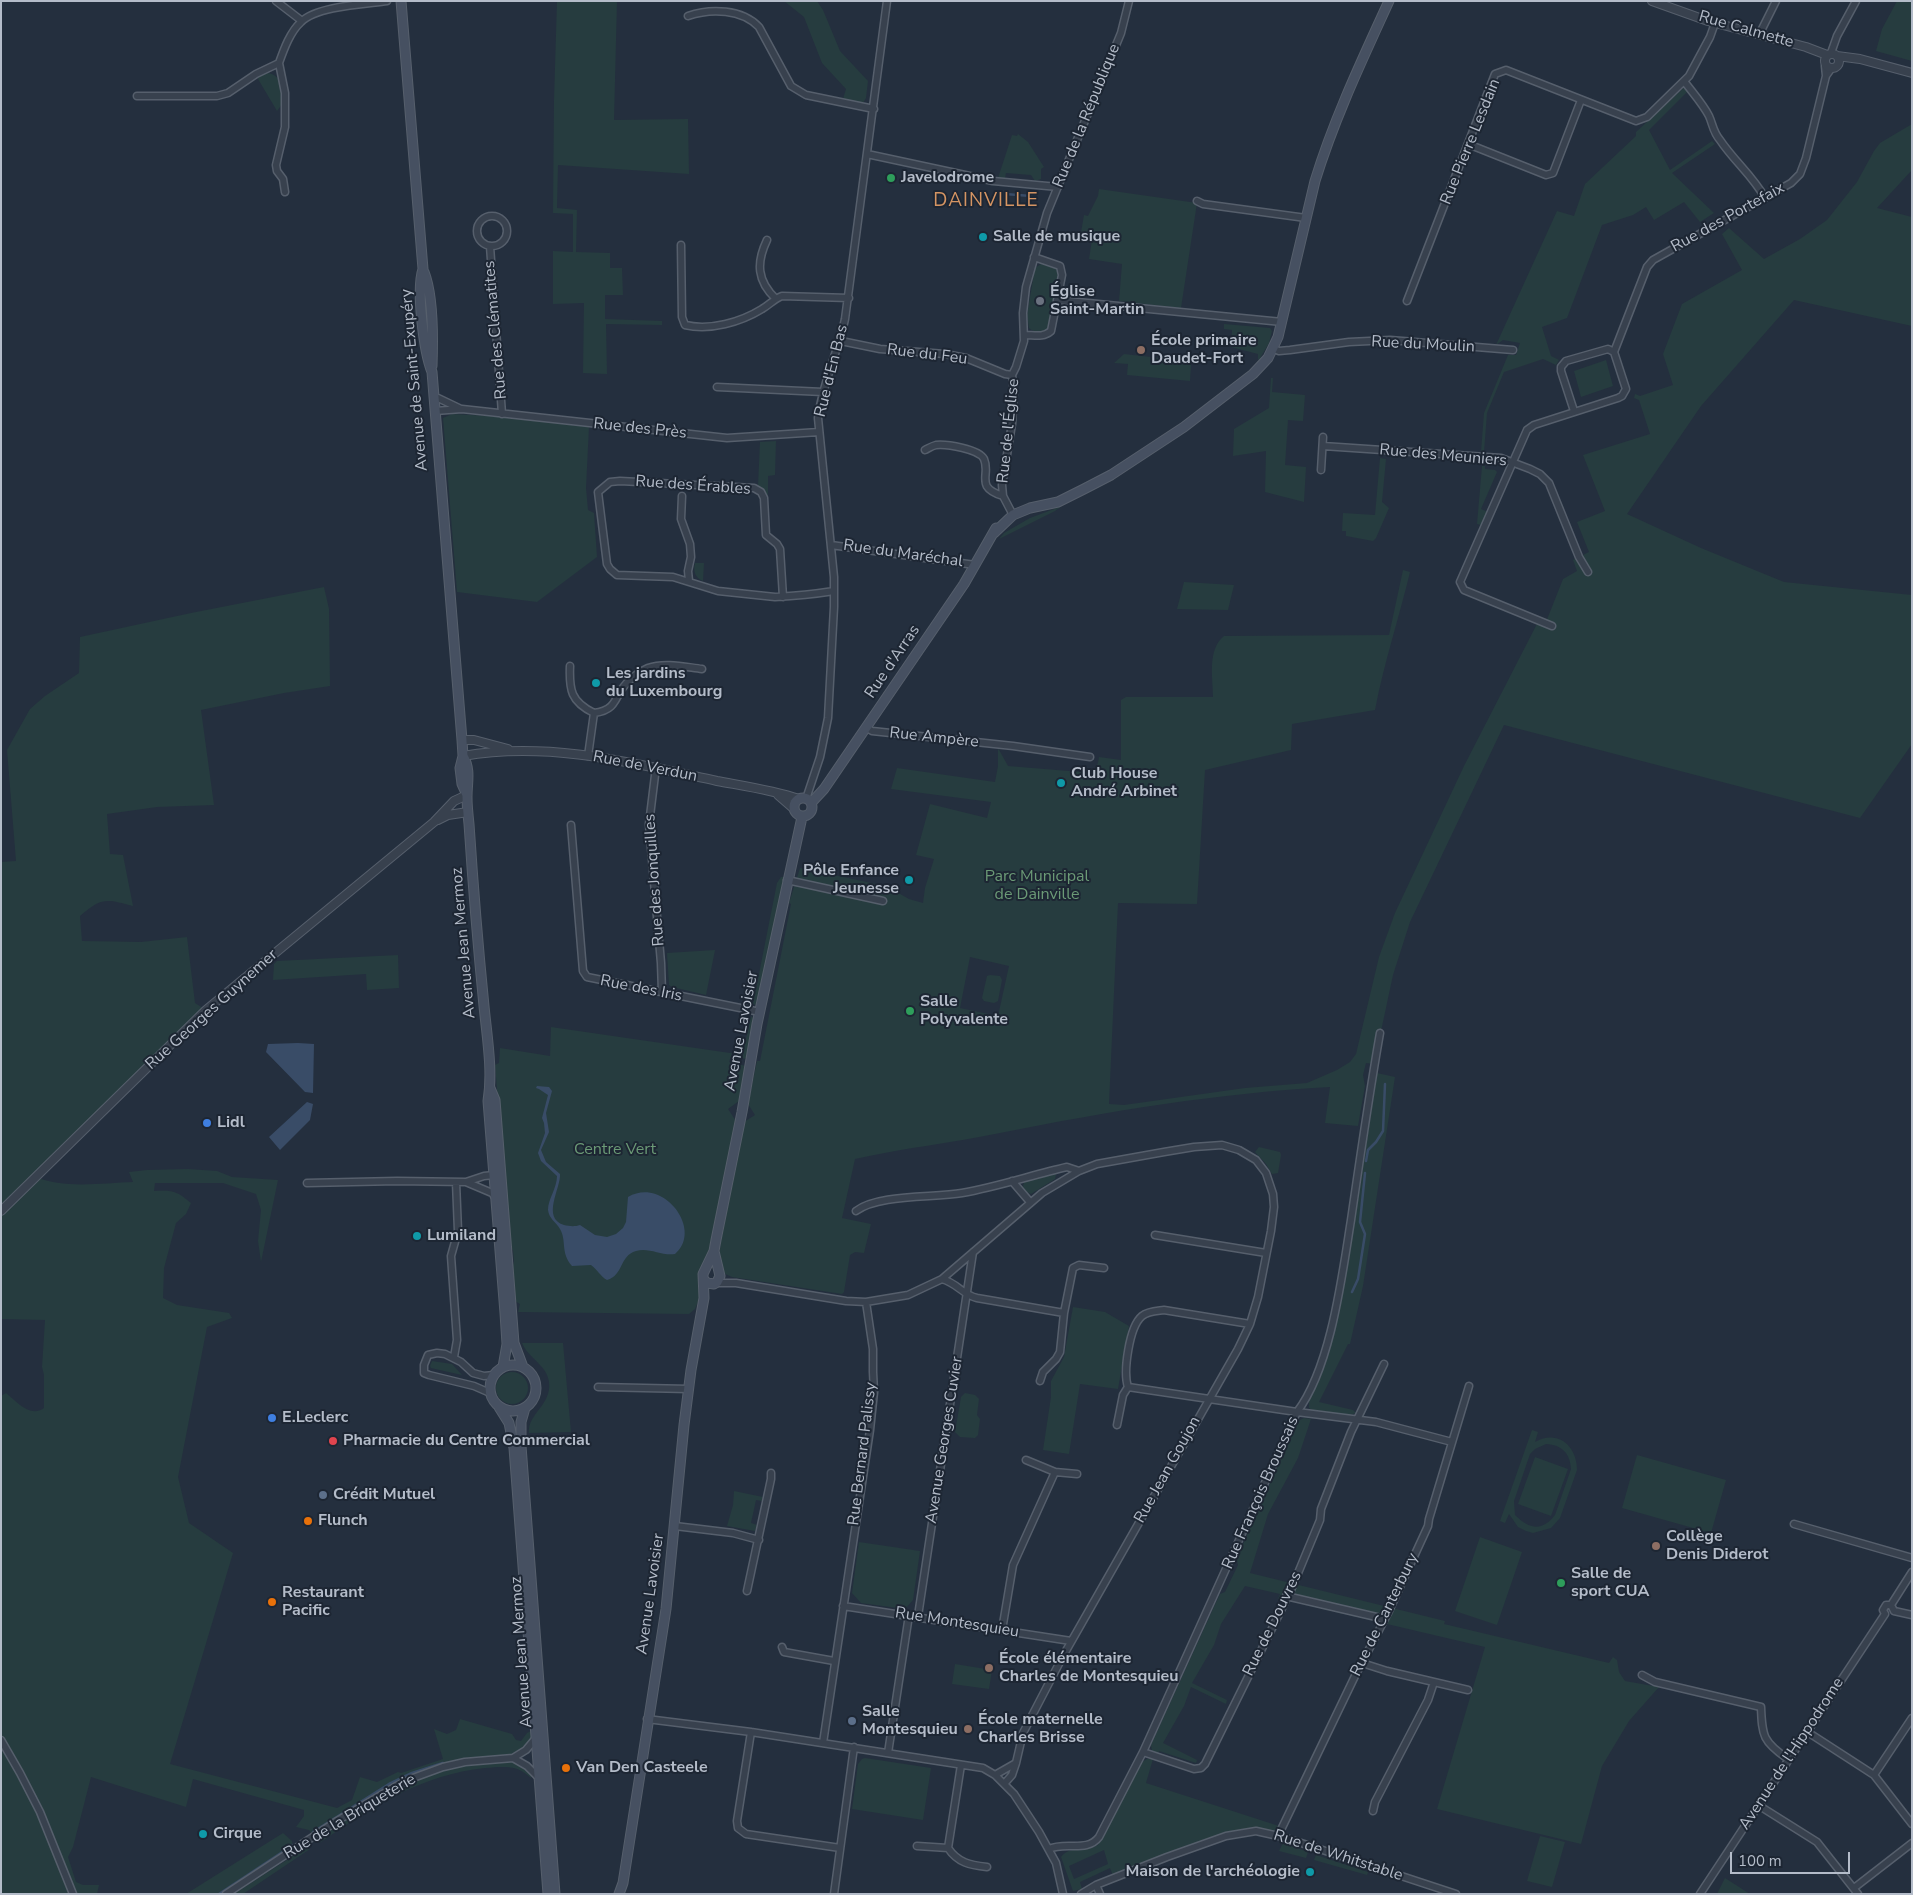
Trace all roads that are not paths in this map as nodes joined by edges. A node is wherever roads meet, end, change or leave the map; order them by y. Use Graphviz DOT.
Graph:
graph roads {
  1 [pos="276,1"];
  2 [pos="387,1"];
  3 [pos="401,1"];
  4 [pos="887,1"];
  5 [pos="1130,1"];
  6 [pos="1389,1"];
  7 [pos="1652,1"];
  8 [pos="1776,1"];
  9 [pos="1856,1"];
  10 [pos="688,16"];
  11 [pos="302,21"];
  12 [pos="1715,23"];
  13 [pos="1759,35"];
  14 [pos="1811,50"];
  15 [pos="1832,55"];
  16 [pos="1853,59"];
  17 [pos="279,63"];
  18 [pos="1830,66"];
  19 [pos="1912,73"];
  20 [pos="1684,81"];
  21 [pos="137,96"];
  22 [pos="1581,100"];
  23 [pos="874,109"];
  24 [pos="1468,144"];
  25 [pos="867,154"];
  26 [pos="1058,187"];
  27 [pos="285,192"];
  28 [pos="1765,198"];
  29 [pos="1197,201"];
  30 [pos="1306,218"];
  31 [pos="767,240"];
  32 [pos="681,245"];
  33 [pos="490,246"];
  34 [pos="1034,257"];
  35 [pos="849,298"];
  36 [pos="776,299"];
  37 [pos="1057,300"];
  38 [pos="1407,301"];
  39 [pos="1282,322"];
  40 [pos="1024,335"];
  41 [pos="841,341"];
  42 [pos="1274,349"];
  43 [pos="1512,350"];
  44 [pos="1614,352"];
  45 [pos="1012,375"];
  46 [pos="717,387"];
  47 [pos="823,392"];
  48 [pos="434,398"];
  49 [pos="462,409"];
  50 [pos="435,411"];
  51 [pos="1574,411"];
  52 [pos="502,414"];
  53 [pos="819,432"];
  54 [pos="1323,437"];
  55 [pos="1323,446"];
  56 [pos="926,450"];
  57 [pos="1513,461"];
  58 [pos="1321,470"];
  59 [pos="682,496"];
  60 [pos="1003,496"];
  61 [pos="1012,512"];
  62 [pos="831,545"];
  63 [pos="975,565"];
  64 [pos="1588,572"];
  65 [pos="689,581"];
  66 [pos="834,591"];
  67 [pos="783,597"];
  68 [pos="1552,626"];
  69 [pos="570,666"];
  70 [pos="702,669"];
  71 [pos="594,714"];
  72 [pos="867,728"];
  73 [pos="462,740"];
  74 [pos="512,750"];
  75 [pos="463,756"];
  76 [pos="588,756"];
  77 [pos="1090,757"];
  78 [pos="656,767"];
  79 [pos="776,794"];
  80 [pos="467,795"];
  81 [pos="806,800"];
  82 [pos="793,808"];
  83 [pos="468,812"];
  84 [pos="802,817"];
  85 [pos="434,822"];
  86 [pos="571,825"];
  87 [pos="787,880"];
  88 [pos="883,901"];
  89 [pos="662,992"];
  90 [pos="760,1012"];
  91 [pos="1380,1033"];
  92 [pos="490,1088"];
  93 [pos="1078,1172"];
  94 [pos="494,1175"];
  95 [pos="1012,1181"];
  96 [pos="456,1182"];
  97 [pos="466,1182"];
  98 [pos="307,1184"];
  99 [pos="496,1198"];
  100 [pos="1030,1202"];
  101 [pos="503,1207"];
  102 [pos="1,1211"];
  103 [pos="856,1211"];
  104 [pos="1156,1235"];
  105 [pos="714,1251"];
  106 [pos="973,1252"];
  107 [pos="1266,1253"];
  108 [pos="1104,1268"];
  109 [pos="719,1272"];
  110 [pos="704,1275"];
  111 [pos="942,1279"];
  112 [pos="736,1283"];
  113 [pos="715,1284"];
  114 [pos="967,1294"];
  115 [pos="704,1298"];
  116 [pos="866,1302"];
  117 [pos="1064,1312"];
  118 [pos="1250,1324"];
  119 [pos="454,1357"];
  120 [pos="1384,1364"];
  121 [pos="503,1367"];
  122 [pos="523,1367"];
  123 [pos="494,1375"];
  124 [pos="1040,1382"];
  125 [pos="1128,1385"];
  126 [pos="1470,1386"];
  127 [pos="598,1387"];
  128 [pos="689,1389"];
  129 [pos="490,1392"];
  130 [pos="1209,1398"];
  131 [pos="499,1407"];
  132 [pos="525,1408"];
  133 [pos="1297,1412"];
  134 [pos="1357,1419"];
  135 [pos="1117,1425"];
  136 [pos="1452,1442"];
  137 [pos="1026,1460"];
  138 [pos="1055,1472"];
  139 [pos="771,1473"];
  140 [pos="1077,1474"];
  141 [pos="1794,1524"];
  142 [pos="675,1526"];
  143 [pos="759,1540"];
  144 [pos="1912,1558"];
  145 [pos="1912,1572"];
  146 [pos="748,1591"];
  147 [pos="1286,1596"];
  148 [pos="843,1606"];
  149 [pos="1893,1608"];
  150 [pos="909,1615"];
  151 [pos="1912,1615"];
  152 [pos="918,1616"];
  153 [pos="1384,1619"];
  154 [pos="1002,1630"];
  155 [pos="1071,1641"];
  156 [pos="782,1647"];
  157 [pos="834,1661"];
  158 [pos="1362,1663"];
  159 [pos="1642,1675"];
  160 [pos="1434,1682"];
  161 [pos="1468,1690"];
  162 [pos="1912,1718"];
  163 [pos="648,1719"];
  164 [pos="1806,1731"];
  165 [pos="751,1732"];
  166 [pos="536,1737"];
  167 [pos="1,1740"];
  168 [pos="823,1743"];
  169 [pos="854,1747"];
  170 [pos="1143,1752"];
  171 [pos="888,1753"];
  172 [pos="513,1758"];
  173 [pos="1788,1759"];
  174 [pos="1016,1763"];
  175 [pos="961,1765"];
  176 [pos="995,1775"];
  177 [pos="1874,1775"];
  178 [pos="540,1778"];
  179 [pos="1004,1784"];
  180 [pos="1758,1805"];
  181 [pos="1374,1811"];
  182 [pos="1912,1824"];
  183 [pos="1278,1836"];
  184 [pos="1912,1843"];
  185 [pos="917,1846"];
  186 [pos="840,1848"];
  187 [pos="948,1848"];
  188 [pos="1049,1849"];
  189 [pos="987,1868"];
  190 [pos="1096,1885"];
  191 [pos="1854,1888"];
  192 [pos="73,1894"];
  193 [pos="226,1894"];
  194 [pos="548,1894"];
  195 [pos="555,1894"];
  196 [pos="619,1894"];
  197 [pos="834,1894"];
  198 [pos="1063,1894"];
  199 [pos="1081,1894"];
  200 [pos="1100,1894"];
  201 [pos="1456,1894"];
  202 [pos="1700,1894"];
  203 [pos="1858,1894"];
  1 -- 11 [label="street"];
  2 -- 11 [label="street"];
  3 -- 48 [label="main road, Avenue de Saint-Exupéry"];
  4 -- 23 [label="street, Rue d'En Bas"];
  5 -- 26 [label="street, Rue de la République"];
  6 -- 30 [label="main road"];
  7 -- 12 [label="street, Rue Calmette"];
  8 -- 13 [label="street"];
  9 -- 15 [label="street"];
  10 -- 23 [label="street"];
  11 -- 17 [label="street"];
  12 -- 13 [label="street, Rue Calmette"];
  12 -- 20 [label="street, Rue Pierre Lesdain"];
  13 -- 14 [label="street, Rue Calmette"];
  14 -- 15 [label="street, Rue Calmette"];
  14 -- 18 [label="street, Rue Calmette"];
  15 -- 16 [label="street, Rue Calmette"];
  15 -- 18 [label="street"];
  15 -- 18 [label="street"];
  16 -- 18 [label="street"];
  16 -- 19 [label="street, Rue Calmette"];
  17 -- 21 [label="street"];
  17 -- 27 [label="street"];
  18 -- 28 [label="street, Rue des Portefaix"];
  20 -- 22 [label="street, Rue Pierre Lesdain"];
  20 -- 28 [label="street"];
  22 -- 24 [label="street, Rue Pierre Lesdain"];
  22 -- 24 [label="street"];
  23 -- 25 [label="street, Rue d'En Bas"];
  24 -- 38 [label="street, Rue Pierre Lesdain"];
  25 -- 26 [label="street"];
  25 -- 35 [label="street, Rue d'En Bas"];
  26 -- 34 [label="street, Rue de la République"];
  28 -- 44 [label="street, Rue des Portefaix"];
  29 -- 30 [label="street"];
  30 -- 39 [label="main road"];
  31 -- 36 [label="street"];
  32 -- 36 [label="street"];
  33 -- 33 [label="street"];
  33 -- 52 [label="street, Rue des Clématites"];
  34 -- 37 [label="street"];
  34 -- 40 [label="street, Rue de l'Église"];
  35 -- 36 [label="street"];
  35 -- 41 [label="street, Rue d'En Bas"];
  37 -- 39 [label="street"];
  37 -- 40 [label="street"];
  39 -- 42 [label="main road"];
  40 -- 45 [label="street, Rue de l'Église"];
  41 -- 45 [label="street, Rue du Feu"];
  41 -- 47 [label="street, Rue d'En Bas"];
  42 -- 43 [label="street, Rue du Moulin"];
  42 -- 61 [label="main road"];
  44 -- 51 [label="street"];
  44 -- 51 [label="street"];
  45 -- 60 [label="street, Rue de l'Église"];
  46 -- 47 [label="street"];
  47 -- 53 [label="street, Rue d'En Bas"];
  48 -- 49 [label="street, Rue des Près"];
  48 -- 50 [label="main road, Avenue de Saint-Exupéry"];
  49 -- 50 [label="street, Rue des Près"];
  49 -- 52 [label="street, Rue des Près"];
  50 -- 73 [label="main road, Avenue de Saint-Exupéry"];
  51 -- 57 [label="street"];
  52 -- 53 [label="street, Rue des Près"];
  53 -- 62 [label="street, Rue d'En Bas"];
  54 -- 55 [label="street"];
  55 -- 57 [label="street, Rue des Meuniers"];
  55 -- 58 [label="street"];
  56 -- 60 [label="street"];
  57 -- 64 [label="street, Rue des Meuniers"];
  57 -- 68 [label="street"];
  59 -- 65 [label="street"];
  60 -- 61 [label="street, Rue de l'Église"];
  61 -- 63 [label="main road, Rue d'Arras"];
  62 -- 63 [label="street, Rue du Maréchal"];
  62 -- 66 [label="street, Rue d'En Bas"];
  63 -- 72 [label="main road, Rue d'Arras"];
  65 -- 67 [label="street"];
  65 -- 67 [label="street, Rue des Érables"];
  66 -- 67 [label="street"];
  66 -- 81 [label="street, Rue d'En Bas"];
  69 -- 71 [label="street"];
  70 -- 71 [label="street"];
  71 -- 76 [label="street"];
  72 -- 77 [label="street, Rue Ampère"];
  72 -- 81 [label="main road, Rue d'Arras"];
  73 -- 74 [label="street"];
  73 -- 75 [label="main road, Avenue de Saint-Exupéry"];
  74 -- 75 [label="street"];
  74 -- 76 [label="street, Rue de Verdun"];
  75 -- 80 [label="main road, Avenue de Saint-Exupéry"];
  76 -- 78 [label="street, Rue de Verdun"];
  78 -- 79 [label="street, Rue de Verdun"];
  78 -- 89 [label="street, Rue des Jonquilles"];
  79 -- 81 [label="street, Rue de Verdun"];
  79 -- 82 [label="street, Rue de Verdun"];
  80 -- 83 [label="main road, Avenue Jean Mermoz"];
  80 -- 85 [label="street"];
  81 -- 82 [label="main road"];
  81 -- 84 [label="main road, Avenue Lavoisier"];
  82 -- 84 [label="main road"];
  83 -- 85 [label="street"];
  83 -- 92 [label="main road, Avenue Jean Mermoz"];
  84 -- 87 [label="main road, Avenue Lavoisier"];
  85 -- 102 [label="street, Rue Georges Guynemer"];
  86 -- 89 [label="street, Rue des Iris"];
  87 -- 88 [label="street"];
  87 -- 90 [label="main road, Avenue Lavoisier"];
  89 -- 90 [label="street, Rue des Iris"];
  90 -- 105 [label="main road, Avenue Lavoisier"];
  91 -- 133 [label="street, Rue François Broussais"];
  92 -- 94 [label="main road, Avenue Jean Mermoz"];
  92 -- 101 [label="main road, Avenue Jean Mermoz"];
  93 -- 95 [label="street"];
  93 -- 100 [label="street"];
  93 -- 107 [label="street, Rue Jean Goujon"];
  94 -- 97 [label="street"];
  94 -- 99 [label="main road, Avenue Jean Mermoz"];
  94 -- 101 [label="street"];
  95 -- 100 [label="street"];
  95 -- 103 [label="street"];
  96 -- 97 [label="street"];
  96 -- 98 [label="street"];
  96 -- 119 [label="street"];
  97 -- 99 [label="street"];
  99 -- 121 [label="main road, Avenue Jean Mermoz"];
  100 -- 106 [label="street"];
  101 -- 122 [label="main road, Avenue Jean Mermoz"];
  104 -- 107 [label="street"];
  105 -- 109 [label="main road, Avenue Lavoisier"];
  105 -- 110 [label="main road, Avenue Lavoisier"];
  106 -- 111 [label="street"];
  106 -- 114 [label="street, Avenue Georges Cuvier"];
  107 -- 118 [label="street, Rue Jean Goujon"];
  108 -- 117 [label="street"];
  109 -- 110 [label="main road"];
  109 -- 112 [label="street"];
  109 -- 113 [label="main road"];
  110 -- 113 [label="main road"];
  110 -- 115 [label="main road, Avenue Lavoisier"];
  111 -- 114 [label="street"];
  111 -- 116 [label="street"];
  112 -- 113 [label="street"];
  112 -- 116 [label="street"];
  113 -- 115 [label="main road, Avenue Lavoisier"];
  114 -- 117 [label="street"];
  114 -- 152 [label="street, Avenue Georges Cuvier"];
  115 -- 128 [label="main road, Avenue Lavoisier"];
  116 -- 148 [label="street, Rue Bernard Palissy"];
  117 -- 124 [label="street"];
  118 -- 125 [label="street"];
  118 -- 130 [label="street, Rue Jean Goujon"];
  119 -- 123 [label="street"];
  119 -- 129 [label="street"];
  120 -- 134 [label="street, Rue de Douvres"];
  121 -- 122 [label="main road"];
  121 -- 123 [label="main road"];
  122 -- 132 [label="main road"];
  123 -- 129 [label="main road"];
  125 -- 130 [label="street"];
  125 -- 135 [label="street"];
  126 -- 136 [label="street, Rue de Canterbury"];
  127 -- 128 [label="street"];
  128 -- 142 [label="main road, Avenue Lavoisier"];
  129 -- 131 [label="main road"];
  130 -- 133 [label="street"];
  130 -- 155 [label="street, Rue Jean Goujon"];
  131 -- 132 [label="main road"];
  131 -- 166 [label="main road, Avenue Jean Mermoz"];
  132 -- 195 [label="main road, Avenue Jean Mermoz"];
  133 -- 134 [label="street"];
  133 -- 170 [label="street, Rue François Broussais"];
  134 -- 136 [label="street"];
  134 -- 147 [label="street, Rue de Douvres"];
  136 -- 153 [label="street, Rue de Canterbury"];
  137 -- 138 [label="street"];
  138 -- 140 [label="street"];
  138 -- 154 [label="street"];
  139 -- 143 [label="street"];
  141 -- 144 [label="street"];
  142 -- 143 [label="street"];
  142 -- 163 [label="main road, Avenue Lavoisier"];
  143 -- 146 [label="street"];
  145 -- 149 [label="street"];
  147 -- 153 [label="street"];
  147 -- 170 [label="street, Rue de Douvres"];
  148 -- 150 [label="street, Rue Montesquieu"];
  148 -- 157 [label="street, Rue Bernard Palissy"];
  149 -- 151 [label="street"];
  149 -- 164 [label="street, Avenue de l'Hippodrome"];
  150 -- 152 [label="street, Rue Montesquieu"];
  150 -- 171 [label="street"];
  152 -- 154 [label="street, Rue Montesquieu"];
  153 -- 158 [label="street, Rue de Canterbury"];
  154 -- 155 [label="street, Rue Montesquieu"];
  155 -- 174 [label="street, Rue Jean Goujon"];
  156 -- 157 [label="street"];
  157 -- 168 [label="street, Rue Bernard Palissy"];
  158 -- 160 [label="street"];
  158 -- 183 [label="street, Rue de Canterbury"];
  159 -- 173 [label="street"];
  160 -- 161 [label="street"];
  160 -- 181 [label="street"];
  162 -- 177 [label="street"];
  163 -- 165 [label="street"];
  163 -- 196 [label="main road, Avenue Lavoisier"];
  164 -- 173 [label="street, Avenue de l'Hippodrome"];
  164 -- 177 [label="street"];
  165 -- 168 [label="street"];
  165 -- 186 [label="street"];
  166 -- 172 [label="street"];
  166 -- 178 [label="main road, Avenue Jean Mermoz"];
  167 -- 192 [label="street"];
  168 -- 169 [label="street"];
  169 -- 171 [label="street"];
  169 -- 186 [label="street"];
  170 -- 188 [label="street, Rue François Broussais"];
  171 -- 175 [label="street"];
  172 -- 178 [label="street"];
  172 -- 193 [label="street, Rue de la Briqueterie"];
  173 -- 180 [label="street, Avenue de l'Hippodrome"];
  174 -- 176 [label="street"];
  174 -- 179 [label="street, Rue Jean Goujon"];
  175 -- 176 [label="street"];
  175 -- 187 [label="street"];
  176 -- 179 [label="street"];
  177 -- 182 [label="street"];
  178 -- 194 [label="main road, Avenue Jean Mermoz"];
  179 -- 188 [label="street"];
  180 -- 191 [label="street"];
  180 -- 202 [label="street, Avenue de l'Hippodrome"];
  183 -- 190 [label="street, Rue de Whitstable"];
  183 -- 201 [label="street, Rue de Whitstable"];
  184 -- 191 [label="street"];
  185 -- 187 [label="street"];
  186 -- 197 [label="street"];
  187 -- 189 [label="street"];
  188 -- 198 [label="street"];
  190 -- 199 [label="street, Rue de Whitstable"];
  190 -- 200 [label="street"];
  191 -- 203 [label="street"];
}
